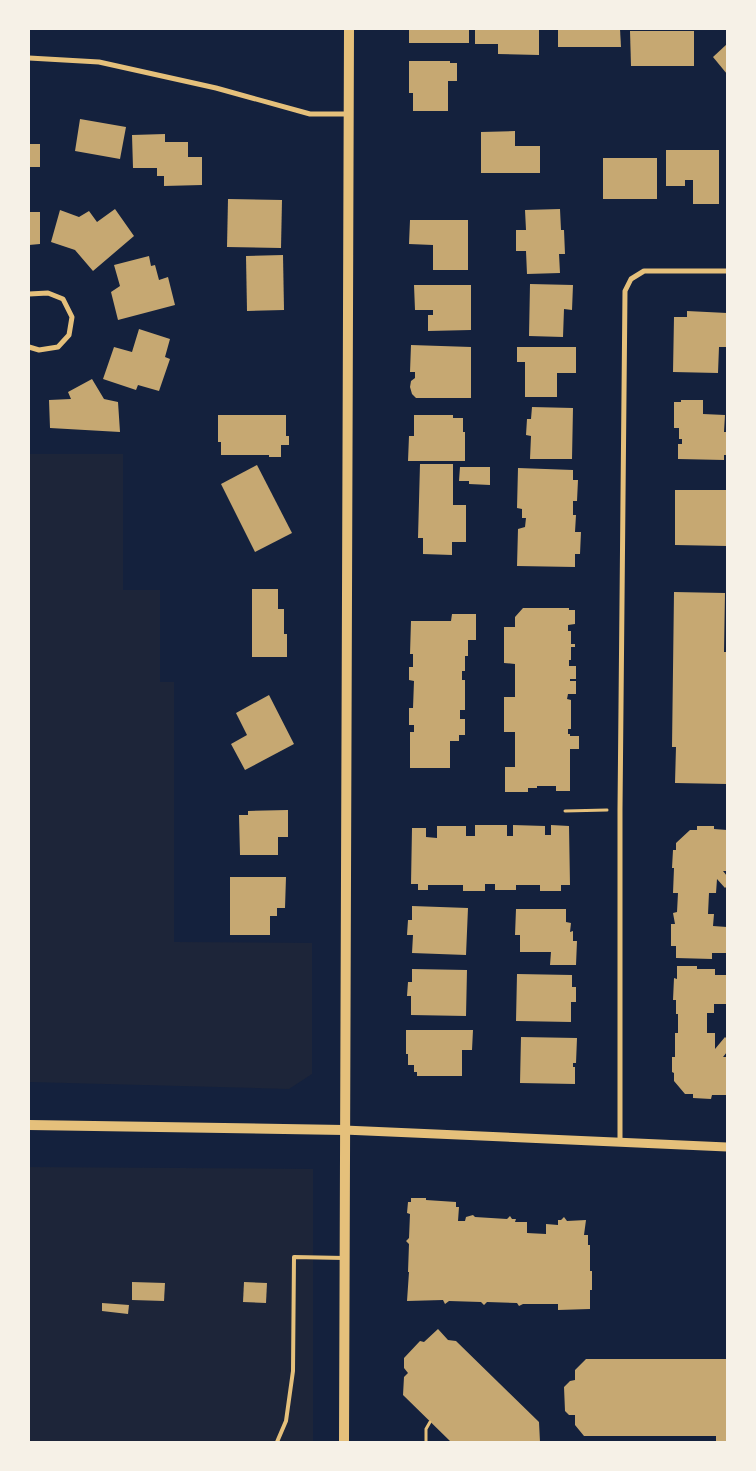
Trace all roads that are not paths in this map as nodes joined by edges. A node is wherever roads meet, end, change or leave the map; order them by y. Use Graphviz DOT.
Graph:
graph roads {
  1 [pos="349,29"];
  2 [pos="29,58"];
  3 [pos="349,114"];
  4 [pos="727,272"];
  5 [pos="29,294"];
  6 [pos="29,347"];
  7 [pos="29,1125"];
  8 [pos="344,1130"];
  9 [pos="620,1142"];
  10 [pos="727,1147"];
  11 [pos="344,1258"];
  12 [pos="278,1442"];
  13 [pos="344,1442"];
  1 -- 3 [label="main road"];
  2 -- 3 [label="street"];
  3 -- 8 [label="main road"];
  4 -- 9 [label="street"];
  5 -- 6 [label="street"];
  7 -- 8 [label="main road"];
  8 -- 9 [label="street"];
  8 -- 11 [label="main road"];
  9 -- 10 [label="street"];
  11 -- 12 [label="lane"];
  11 -- 13 [label="main road"];
}
